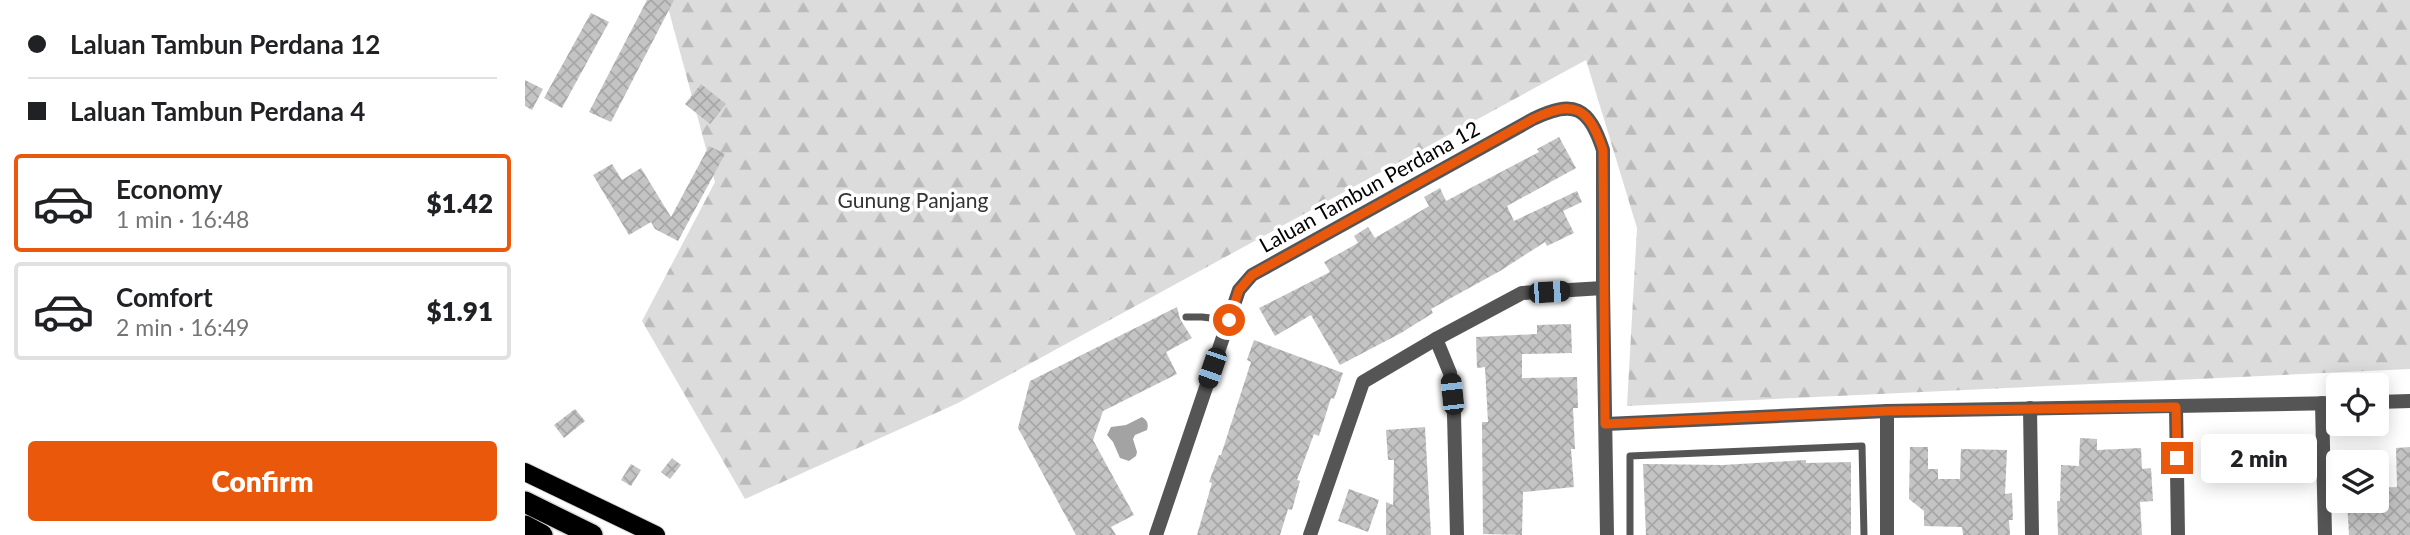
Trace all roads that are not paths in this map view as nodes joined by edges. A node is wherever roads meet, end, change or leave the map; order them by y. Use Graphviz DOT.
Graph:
graph roads {
  1 [pos="1602,288"];
  2 [pos="1186,317"];
  3 [pos="1229,320"];
  4 [pos="1436,339"];
  5 [pos="2410,401"];
  6 [pos="2389,402"];
  7 [pos="2322,403"];
  8 [pos="2326,403"];
  9 [pos="2176,407"];
  10 [pos="2030,408"];
  11 [pos="1887,411"];
  12 [pos="1605,424"];
  13 [pos="525,472"];
  14 [pos="525,502"];
  15 [pos="525,526"];
  16 [pos="542,535"];
  17 [pos="592,535"];
  18 [pos="656,535"];
  19 [pos="1156,535"];
  20 [pos="1310,535"];
  21 [pos="1457,535"];
  22 [pos="1607,535"];
  23 [pos="1630,535"];
  24 [pos="1864,535"];
  25 [pos="1887,535"];
  26 [pos="2032,535"];
  27 [pos="2178,535"];
  28 [pos="2325,535"];
  1 -- 3 [label="street, Laluan Tambun Perdana 12"];
  1 -- 4 [label="street"];
  1 -- 12 [label="street"];
  2 -- 3 [label="lane"];
  3 -- 19 [label="street, Laluan Tambun Perdana 12"];
  4 -- 20 [label="street"];
  4 -- 21 [label="street"];
  5 -- 6 [label="street"];
  7 -- 8 [label="street"];
  7 -- 9 [label="street"];
  7 -- 28 [label="street"];
  9 -- 10 [label="street"];
  9 -- 27 [label="street"];
  10 -- 11 [label="street"];
  10 -- 26 [label="street"];
  11 -- 12 [label="street"];
  11 -- 25 [label="street"];
  12 -- 22 [label="street"];
  13 -- 18 [label="main road"];
  14 -- 17 [label="highway"];
  15 -- 16 [label="highway"];
  23 -- 24 [label="lane"];
}
